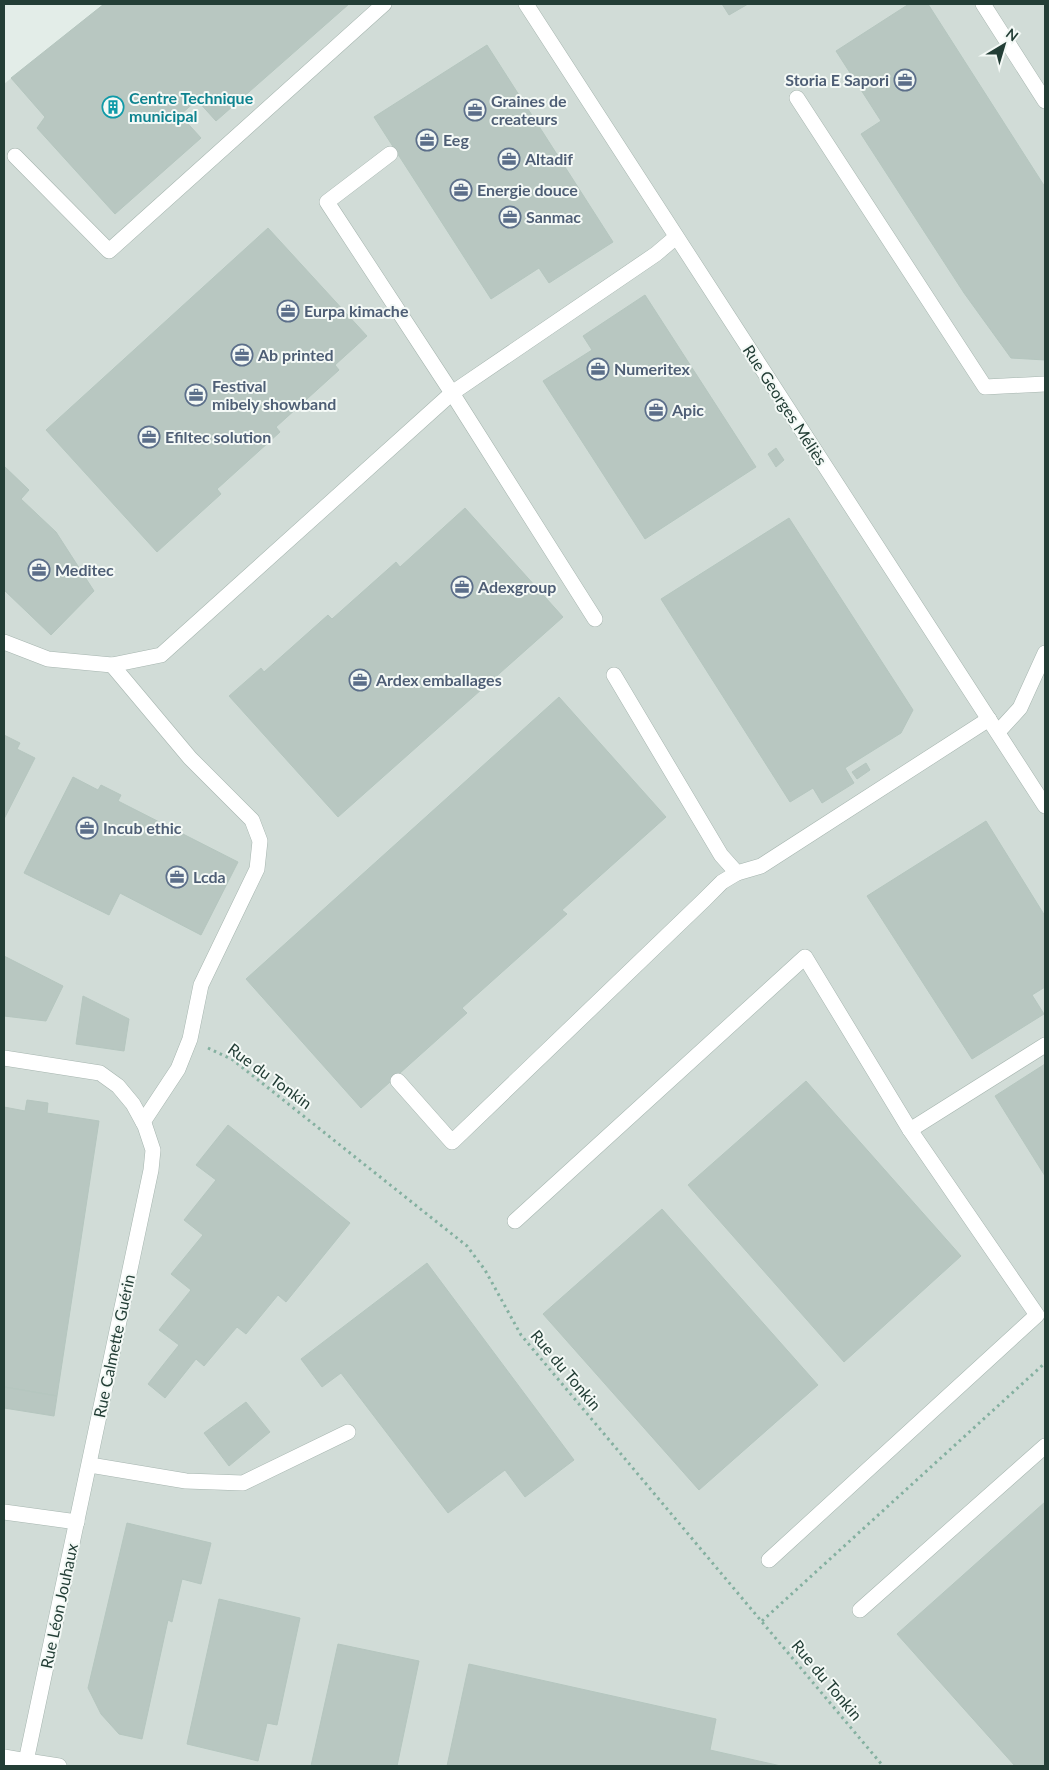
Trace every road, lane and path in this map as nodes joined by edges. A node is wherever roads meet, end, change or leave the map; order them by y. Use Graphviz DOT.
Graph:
graph roads {
  1 [pos="384,4"];
  2 [pos="526,4"];
  3 [pos="983,4"];
  4 [pos="797,98"];
  5 [pos="1045,100"];
  6 [pos="390,154"];
  7 [pos="15,156"];
  8 [pos="676,237"];
  9 [pos="1045,384"];
  10 [pos="452,394"];
  11 [pos="595,619"];
  12 [pos="4,642"];
  13 [pos="1045,653"];
  14 [pos="112,664"];
  15 [pos="614,675"];
  16 [pos="989,719"];
  17 [pos="998,732"];
  18 [pos="1045,806"];
  19 [pos="737,873"];
  20 [pos="190,1039"];
  21 [pos="1045,1044"];
  22 [pos="4,1058"];
  23 [pos="398,1081"];
  24 [pos="143,1122"];
  25 [pos="910,1130"];
  26 [pos="515,1221"];
  27 [pos="1045,1363"];
  28 [pos="348,1432"];
  29 [pos="1045,1446"];
  30 [pos="90,1465"];
  31 [pos="4,1512"];
  32 [pos="77,1522"];
  33 [pos="769,1560"];
  34 [pos="860,1610"];
  35 [pos="762,1621"];
  36 [pos="4,1757"];
  37 [pos="26,1764"];
  38 [pos="59,1766"];
  39 [pos="883,1766"];
  1 -- 7 [label="street"];
  2 -- 8 [label="street, Rue Georges Méliès"];
  3 -- 5 [label="street"];
  4 -- 9 [label="street"];
  6 -- 10 [label="street"];
  8 -- 10 [label="street"];
  8 -- 16 [label="street, Rue Georges Méliès"];
  10 -- 11 [label="street"];
  10 -- 14 [label="street"];
  12 -- 14 [label="street"];
  13 -- 17 [label="street"];
  14 -- 20 [label="street"];
  15 -- 19 [label="street"];
  16 -- 17 [label="street, Rue Georges Méliès"];
  16 -- 19 [label="street"];
  17 -- 18 [label="street, Rue Georges Méliès"];
  19 -- 23 [label="street"];
  20 -- 24 [label="street"];
  20 -- 35 [label="path, Rue du Tonkin"];
  21 -- 25 [label="street"];
  22 -- 24 [label="street, Rue Calmette Guérin"];
  24 -- 30 [label="street, Rue Calmette Guérin"];
  25 -- 26 [label="street"];
  25 -- 33 [label="street"];
  27 -- 35 [label="path"];
  28 -- 30 [label="street"];
  29 -- 34 [label="street"];
  30 -- 32 [label="street, Rue Calmette Guérin"];
  31 -- 32 [label="street, Rue Léon Jouhaux"];
  32 -- 37 [label="street, Rue Léon Jouhaux"];
  35 -- 39 [label="path, Rue du Tonkin"];
  36 -- 37 [label="street"];
  37 -- 38 [label="street"];
}
